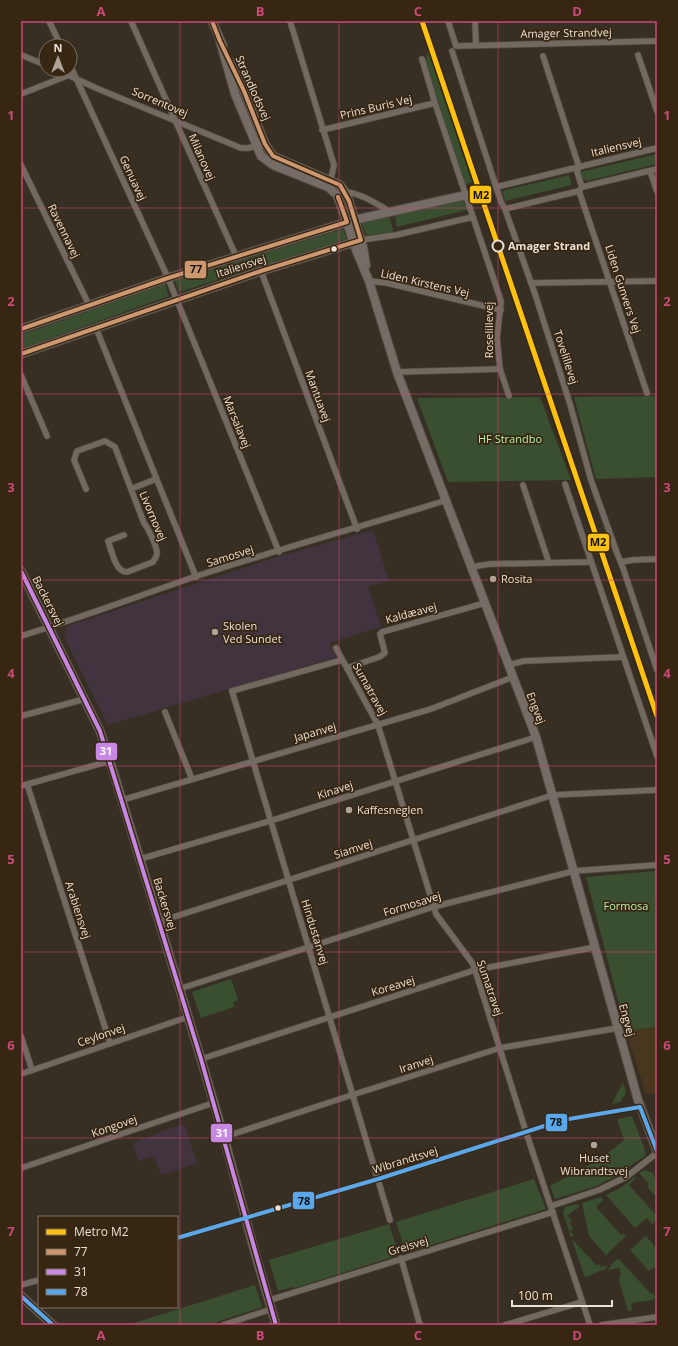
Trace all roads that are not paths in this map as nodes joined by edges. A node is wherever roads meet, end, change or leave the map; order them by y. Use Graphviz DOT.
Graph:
graph roads {
  1 [pos="49,21"];
  2 [pos="131,21"];
  3 [pos="212,21"];
  4 [pos="290,21"];
  5 [pos="448,21"];
  6 [pos="475,21"];
  7 [pos="57,38"];
  8 [pos="657,41"];
  9 [pos="476,45"];
  10 [pos="452,51"];
  11 [pos="21,55"];
  12 [pos="638,55"];
  13 [pos="543,56"];
  14 [pos="422,59"];
  15 [pos="38,62"];
  16 [pos="61,78"];
  17 [pos="74,78"];
  18 [pos="77,80"];
  19 [pos="21,94"];
  20 [pos="435,103"];
  21 [pos="657,111"];
  22 [pos="175,120"];
  23 [pos="322,130"];
  24 [pos="261,145"];
  25 [pos="657,148"];
  26 [pos="21,165"];
  27 [pos="579,167"];
  28 [pos="657,169"];
  29 [pos="650,171"];
  30 [pos="329,184"];
  31 [pos="496,187"];
  32 [pos="581,189"];
  33 [pos="657,191"];
  34 [pos="341,193"];
  35 [pos="466,195"];
  36 [pos="505,209"];
  37 [pos="390,212"];
  38 [pos="473,217"];
  39 [pos="351,221"];
  40 [pos="357,241"];
  41 [pos="236,256"];
  42 [pos="261,271"];
  43 [pos="168,278"];
  44 [pos="369,281"];
  45 [pos="657,281"];
  46 [pos="530,282"];
  47 [pos="610,282"];
  48 [pos="176,299"];
  49 [pos="89,305"];
  50 [pos="501,310"];
  51 [pos="96,328"];
  52 [pos="21,329"];
  53 [pos="21,354"];
  54 [pos="500,369"];
  55 [pos="398,372"];
  56 [pos="21,375"];
  57 [pos="647,393"];
  58 [pos="509,396"];
  59 [pos="47,436"];
  60 [pos="156,479"];
  61 [pos="565,484"];
  62 [pos="523,485"];
  63 [pos="86,489"];
  64 [pos="131,489"];
  65 [pos="447,500"];
  66 [pos="357,529"];
  67 [pos="124,535"];
  68 [pos="278,552"];
  69 [pos="657,559"];
  70 [pos="590,562"];
  71 [pos="621,562"];
  72 [pos="549,563"];
  73 [pos="471,567"];
  74 [pos="21,571"];
  75 [pos="196,577"];
  76 [pos="485,603"];
  77 [pos="50,628"];
  78 [pos="21,636"];
  79 [pos="336,648"];
  80 [pos="623,657"];
  81 [pos="655,657"];
  82 [pos="342,660"];
  83 [pos="508,665"];
  84 [pos="347,668"];
  85 [pos="657,670"];
  86 [pos="513,677"];
  87 [pos="85,699"];
  88 [pos="165,712"];
  89 [pos="21,716"];
  90 [pos="378,725"];
  91 [pos="536,737"];
  92 [pos="657,756"];
  93 [pos="110,761"];
  94 [pos="253,761"];
  95 [pos="192,779"];
  96 [pos="396,781"];
  97 [pos="24,785"];
  98 [pos="657,790"];
  99 [pos="553,795"];
  100 [pos="122,800"];
  101 [pos="270,821"];
  102 [pos="413,840"];
  103 [pos="140,860"];
  104 [pos="657,866"];
  105 [pos="574,871"];
  106 [pos="288,880"];
  107 [pos="433,907"];
  108 [pos="158,922"];
  109 [pos="309,947"];
  110 [pos="596,947"];
  111 [pos="476,970"];
  112 [pos="179,989"];
  113 [pos="188,1017"];
  114 [pos="329,1017"];
  115 [pos="618,1028"];
  116 [pos="21,1036"];
  117 [pos="110,1043"];
  118 [pos="500,1048"];
  119 [pos="201,1059"];
  120 [pos="32,1070"];
  121 [pos="21,1074"];
  122 [pos="352,1095"];
  123 [pos="213,1103"];
  124 [pos="640,1106"];
  125 [pos="526,1132"];
  126 [pos="224,1138"];
  127 [pos="657,1152"];
  128 [pos="21,1168"];
  129 [pos="378,1179"];
  130 [pos="552,1209"];
  131 [pos="246,1218"];
  132 [pos="390,1220"];
  133 [pos="178,1238"];
  134 [pos="401,1258"];
  135 [pos="38,1280"];
  136 [pos="21,1285"];
  137 [pos="21,1296"];
  138 [pos="270,1300"];
  139 [pos="582,1302"];
  140 [pos="272,1309"];
  141 [pos="657,1317"];
  142 [pos="53,1325"];
  143 [pos="223,1325"];
  144 [pos="276,1325"];
  145 [pos="420,1325"];
  146 [pos="505,1325"];
  147 [pos="590,1325"];
  148 [pos="602,1325"];
  1 -- 7 [label="street"];
  2 -- 22 [label="street, Milanovej"];
  3 -- 24 [label="street, Strandlodsvej"];
  4 -- 23 [label="street"];
  5 -- 9 [label="street, Amager Strandvej"];
  6 -- 9 [label="street"];
  8 -- 9 [label="street, Amager Strandvej"];
  10 -- 31 [label="street, Tovelillevej"];
  11 -- 15 [label="street"];
  12 -- 21 [label="street"];
  13 -- 27 [label="street"];
  14 -- 20 [label="street, Roselillevej"];
  16 -- 19 [label="street"];
  17 -- 18 [label="street, Sorrentovej"];
  18 -- 22 [label="street, Sorrentovej"];
  18 -- 43 [label="street, Genuavej"];
  20 -- 23 [label="street, Prins Buris Vej"];
  20 -- 35 [label="street, Roselillevej"];
  22 -- 24 [label="street, Sorrentovej"];
  22 -- 41 [label="street, Milanovej"];
  23 -- 30 [label="street"];
  24 -- 30 [label="street"];
  25 -- 27 [label="street, Italiensvej"];
  26 -- 49 [label="street, Ravennavej"];
  27 -- 31 [label="street, Italiensvej"];
  27 -- 32 [label="street, Italiensvej"];
  28 -- 29 [label="street"];
  29 -- 32 [label="street"];
  29 -- 33 [label="street"];
  30 -- 34 [label="street"];
  31 -- 36 [label="street, Tovelillevej"];
  32 -- 36 [label="street"];
  32 -- 47 [label="street, Liden Gunvers Vej"];
  34 -- 37 [label="street"];
  34 -- 39 [label="street"];
  35 -- 37 [label="street, Italiensvej"];
  35 -- 38 [label="street, Roselillevej"];
  36 -- 46 [label="street, Tovelillevej"];
  37 -- 39 [label="street, Italiensvej"];
  38 -- 40 [label="street, Italiensvej"];
  38 -- 50 [label="street, Roselillevej"];
  39 -- 40 [label="street, Engvej"];
  39 -- 41 [label="street, Italiensvej"];
  40 -- 42 [label="street, Italiensvej"];
  40 -- 44 [label="street, Engvej"];
  41 -- 43 [label="street, Italiensvej"];
  42 -- 48 [label="street, Italiensvej"];
  42 -- 66 [label="street, Mantuavej"];
  43 -- 48 [label="street, Genuavej"];
  43 -- 49 [label="street, Italiensvej"];
  44 -- 50 [label="street, Liden Kirstens Vej"];
  44 -- 55 [label="street, Engvej"];
  45 -- 47 [label="street"];
  46 -- 47 [label="street"];
  46 -- 71 [label="street, Tovelillevej"];
  47 -- 57 [label="street, Liden Gunvers Vej"];
  48 -- 51 [label="street, Italiensvej"];
  48 -- 68 [label="street, Marsalavej"];
  49 -- 52 [label="street, Italiensvej"];
  50 -- 54 [label="street, Roselillevej"];
  51 -- 53 [label="street, Italiensvej"];
  51 -- 60 [label="street, Livornovej"];
  54 -- 55 [label="street"];
  54 -- 58 [label="street, Roselillevej"];
  55 -- 65 [label="street, Engvej"];
  56 -- 59 [label="street"];
  60 -- 64 [label="street, Livornovej"];
  60 -- 75 [label="street, Livornovej"];
  61 -- 70 [label="street"];
  62 -- 72 [label="street"];
  63 -- 64 [label="street, Livornovej"];
  64 -- 67 [label="street, Livornovej"];
  65 -- 66 [label="street, Samosvej"];
  65 -- 73 [label="street, Engvej"];
  66 -- 68 [label="street, Samosvej"];
  68 -- 75 [label="street, Samosvej"];
  69 -- 71 [label="street"];
  70 -- 72 [label="street"];
  70 -- 80 [label="street"];
  71 -- 81 [label="street, Tovelillevej"];
  72 -- 73 [label="street"];
  73 -- 76 [label="street, Engvej"];
  74 -- 77 [label="street, Backersvej"];
  75 -- 77 [label="street, Samosvej"];
  76 -- 83 [label="street, Engvej"];
  76 -- 84 [label="street, Kaldæavej"];
  77 -- 78 [label="street, Samosvej"];
  77 -- 87 [label="street, Backersvej"];
  79 -- 82 [label="street, Sumatravej"];
  80 -- 83 [label="street"];
  80 -- 92 [label="street"];
  81 -- 85 [label="street, Tovelillevej"];
  82 -- 84 [label="street, Sumatravej"];
  82 -- 94 [label="street, Hindustanvej"];
  83 -- 86 [label="street, Engvej"];
  84 -- 90 [label="street, Sumatravej"];
  86 -- 90 [label="street, Japanvej"];
  86 -- 91 [label="street, Engvej"];
  87 -- 89 [label="street"];
  87 -- 93 [label="street, Backersvej"];
  88 -- 95 [label="street"];
  90 -- 94 [label="street, Japanvej"];
  90 -- 96 [label="street, Sumatravej"];
  91 -- 96 [label="street, Kinavej"];
  91 -- 99 [label="street, Engvej"];
  93 -- 97 [label="street"];
  93 -- 100 [label="street, Backersvej"];
  94 -- 95 [label="street, Japanvej"];
  94 -- 101 [label="street, Hindustanvej"];
  95 -- 100 [label="street, Japanvej"];
  96 -- 101 [label="street, Kinavej"];
  96 -- 102 [label="street, Sumatravej"];
  97 -- 117 [label="street, Arabiensvej"];
  98 -- 99 [label="street, Siamvej"];
  99 -- 102 [label="street, Siamvej"];
  99 -- 105 [label="street, Engvej"];
  100 -- 103 [label="street, Backersvej"];
  101 -- 103 [label="street, Kinavej"];
  101 -- 106 [label="street, Hindustanvej"];
  102 -- 106 [label="street, Siamvej"];
  102 -- 107 [label="street, Sumatravej"];
  103 -- 108 [label="street, Backersvej"];
  104 -- 105 [label="street, Formosavej"];
  105 -- 107 [label="street, Formosavej"];
  105 -- 110 [label="street, Engvej"];
  106 -- 108 [label="street, Siamvej"];
  106 -- 109 [label="street, Hindustanvej"];
  107 -- 109 [label="street, Formosavej"];
  107 -- 111 [label="street, Sumatravej"];
  108 -- 112 [label="street, Backersvej"];
  109 -- 112 [label="street, Formosavej"];
  109 -- 114 [label="street, Hindustanvej"];
  110 -- 111 [label="street, Koreavej"];
  110 -- 115 [label="street, Engvej"];
  111 -- 114 [label="street, Koreavej"];
  111 -- 118 [label="street, Sumatravej"];
  112 -- 113 [label="street, Backersvej"];
  113 -- 117 [label="street, Ceylonvej"];
  113 -- 119 [label="street, Backersvej"];
  114 -- 119 [label="street, Koreavej"];
  114 -- 122 [label="street, Hindustanvej"];
  115 -- 118 [label="street, Iranvej"];
  115 -- 124 [label="street, Engvej"];
  116 -- 120 [label="street"];
  117 -- 120 [label="street, Ceylonvej"];
  118 -- 122 [label="street, Iranvej"];
  118 -- 125 [label="street, Sumatravej"];
  119 -- 123 [label="street, Backersvej"];
  120 -- 121 [label="street, Ceylonvej"];
  122 -- 126 [label="street, Iranvej"];
  122 -- 129 [label="street, Hindustanvej"];
  123 -- 126 [label="street, Backersvej"];
  123 -- 128 [label="street, Kongovej"];
  124 -- 125 [label="street, Wibrandtsvej"];
  124 -- 127 [label="street, Engvej"];
  125 -- 129 [label="street, Wibrandtsvej"];
  125 -- 130 [label="street, Sumatravej"];
  126 -- 131 [label="street, Backersvej"];
  127 -- 130 [label="street, Greisvej"];
  129 -- 131 [label="street, Wibrandtsvej"];
  129 -- 132 [label="street, Hindustanvej"];
  130 -- 134 [label="street, Greisvej"];
  130 -- 139 [label="street, Sumatravej"];
  131 -- 133 [label="street, Wibrandtsvej"];
  131 -- 138 [label="street, Backersvej"];
  134 -- 138 [label="street, Greisvej"];
  134 -- 145 [label="street"];
  135 -- 136 [label="street"];
  137 -- 142 [label="street"];
  138 -- 140 [label="street, Backersvej"];
  139 -- 146 [label="street"];
  139 -- 147 [label="street, Sumatravej"];
  140 -- 143 [label="street"];
  140 -- 144 [label="street, Backersvej"];
  141 -- 148 [label="street"];
}
